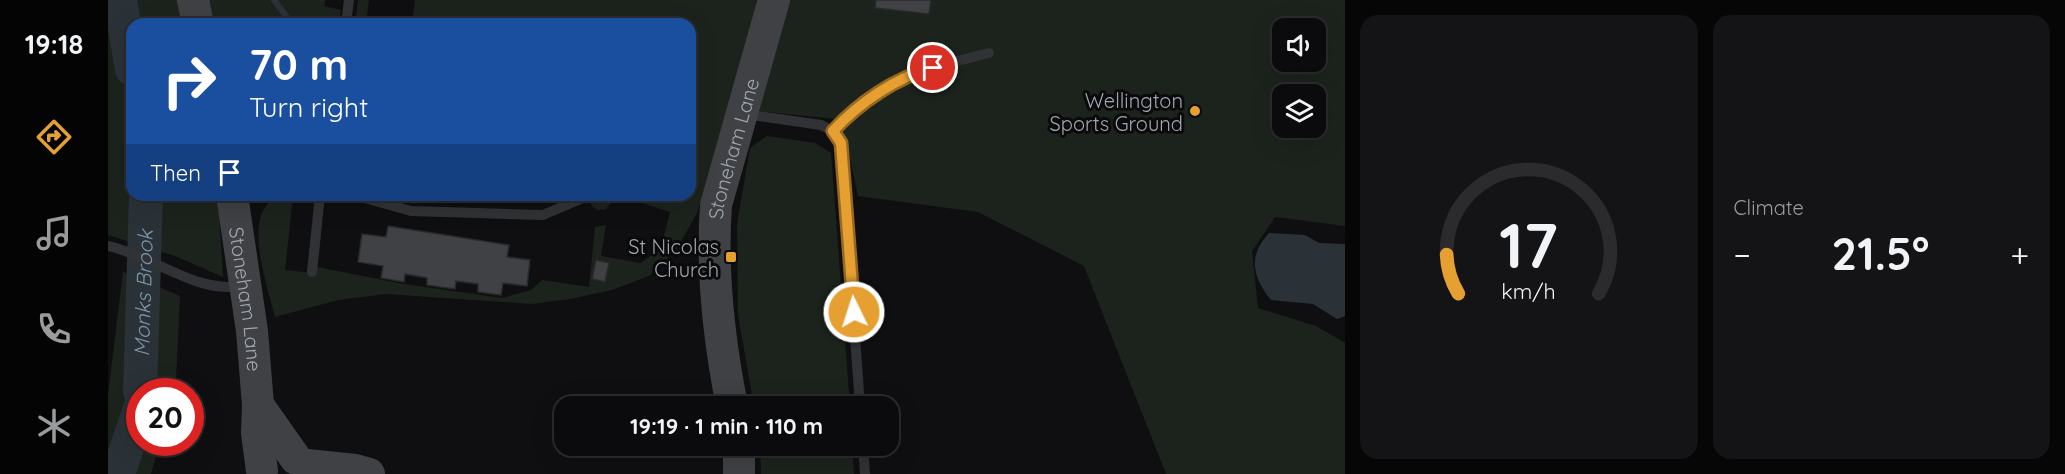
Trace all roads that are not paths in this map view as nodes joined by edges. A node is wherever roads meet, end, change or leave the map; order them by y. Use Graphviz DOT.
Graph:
graph roads {
  1 [pos="193,0"];
  2 [pos="349,0"];
  3 [pos="774,0"];
  4 [pos="197,18"];
  5 [pos="347,18"];
  6 [pos="989,53"];
  7 [pos="741,113"];
  8 [pos="833,131"];
  9 [pos="233,201"];
  10 [pos="319,201"];
  11 [pos="375,201"];
  12 [pos="575,201"];
  13 [pos="108,246"];
  14 [pos="312,272"];
  15 [pos="246,286"];
  16 [pos="730,396"];
  17 [pos="859,396"];
  18 [pos="258,405"];
  19 [pos="738,456"];
  20 [pos="864,456"];
  21 [pos="306,466"];
  22 [pos="261,472"];
  23 [pos="369,474"];
  24 [pos="739,474"];
  25 [pos="865,474"];
  1 -- 4 [label="street"];
  2 -- 5 [label="lane"];
  3 -- 7 [label="street, Stoneham Lane"];
  6 -- 8 [label="lane"];
  7 -- 8 [label="lane"];
  7 -- 16 [label="street, Stoneham Lane"];
  8 -- 17 [label="lane"];
  9 -- 15 [label="street, Stoneham Lane"];
  10 -- 14 [label="lane"];
  11 -- 12 [label="lane"];
  13 -- 15 [label="lane"];
  15 -- 18 [label="street, Stoneham Lane"];
  18 -- 21 [label="street, Stoneham Lane"];
  18 -- 22 [label="street, Stoneham Lane"];
  19 -- 24 [label="street"];
  20 -- 25 [label="lane"];
  21 -- 22 [label="street"];
  21 -- 23 [label="street"];
}
